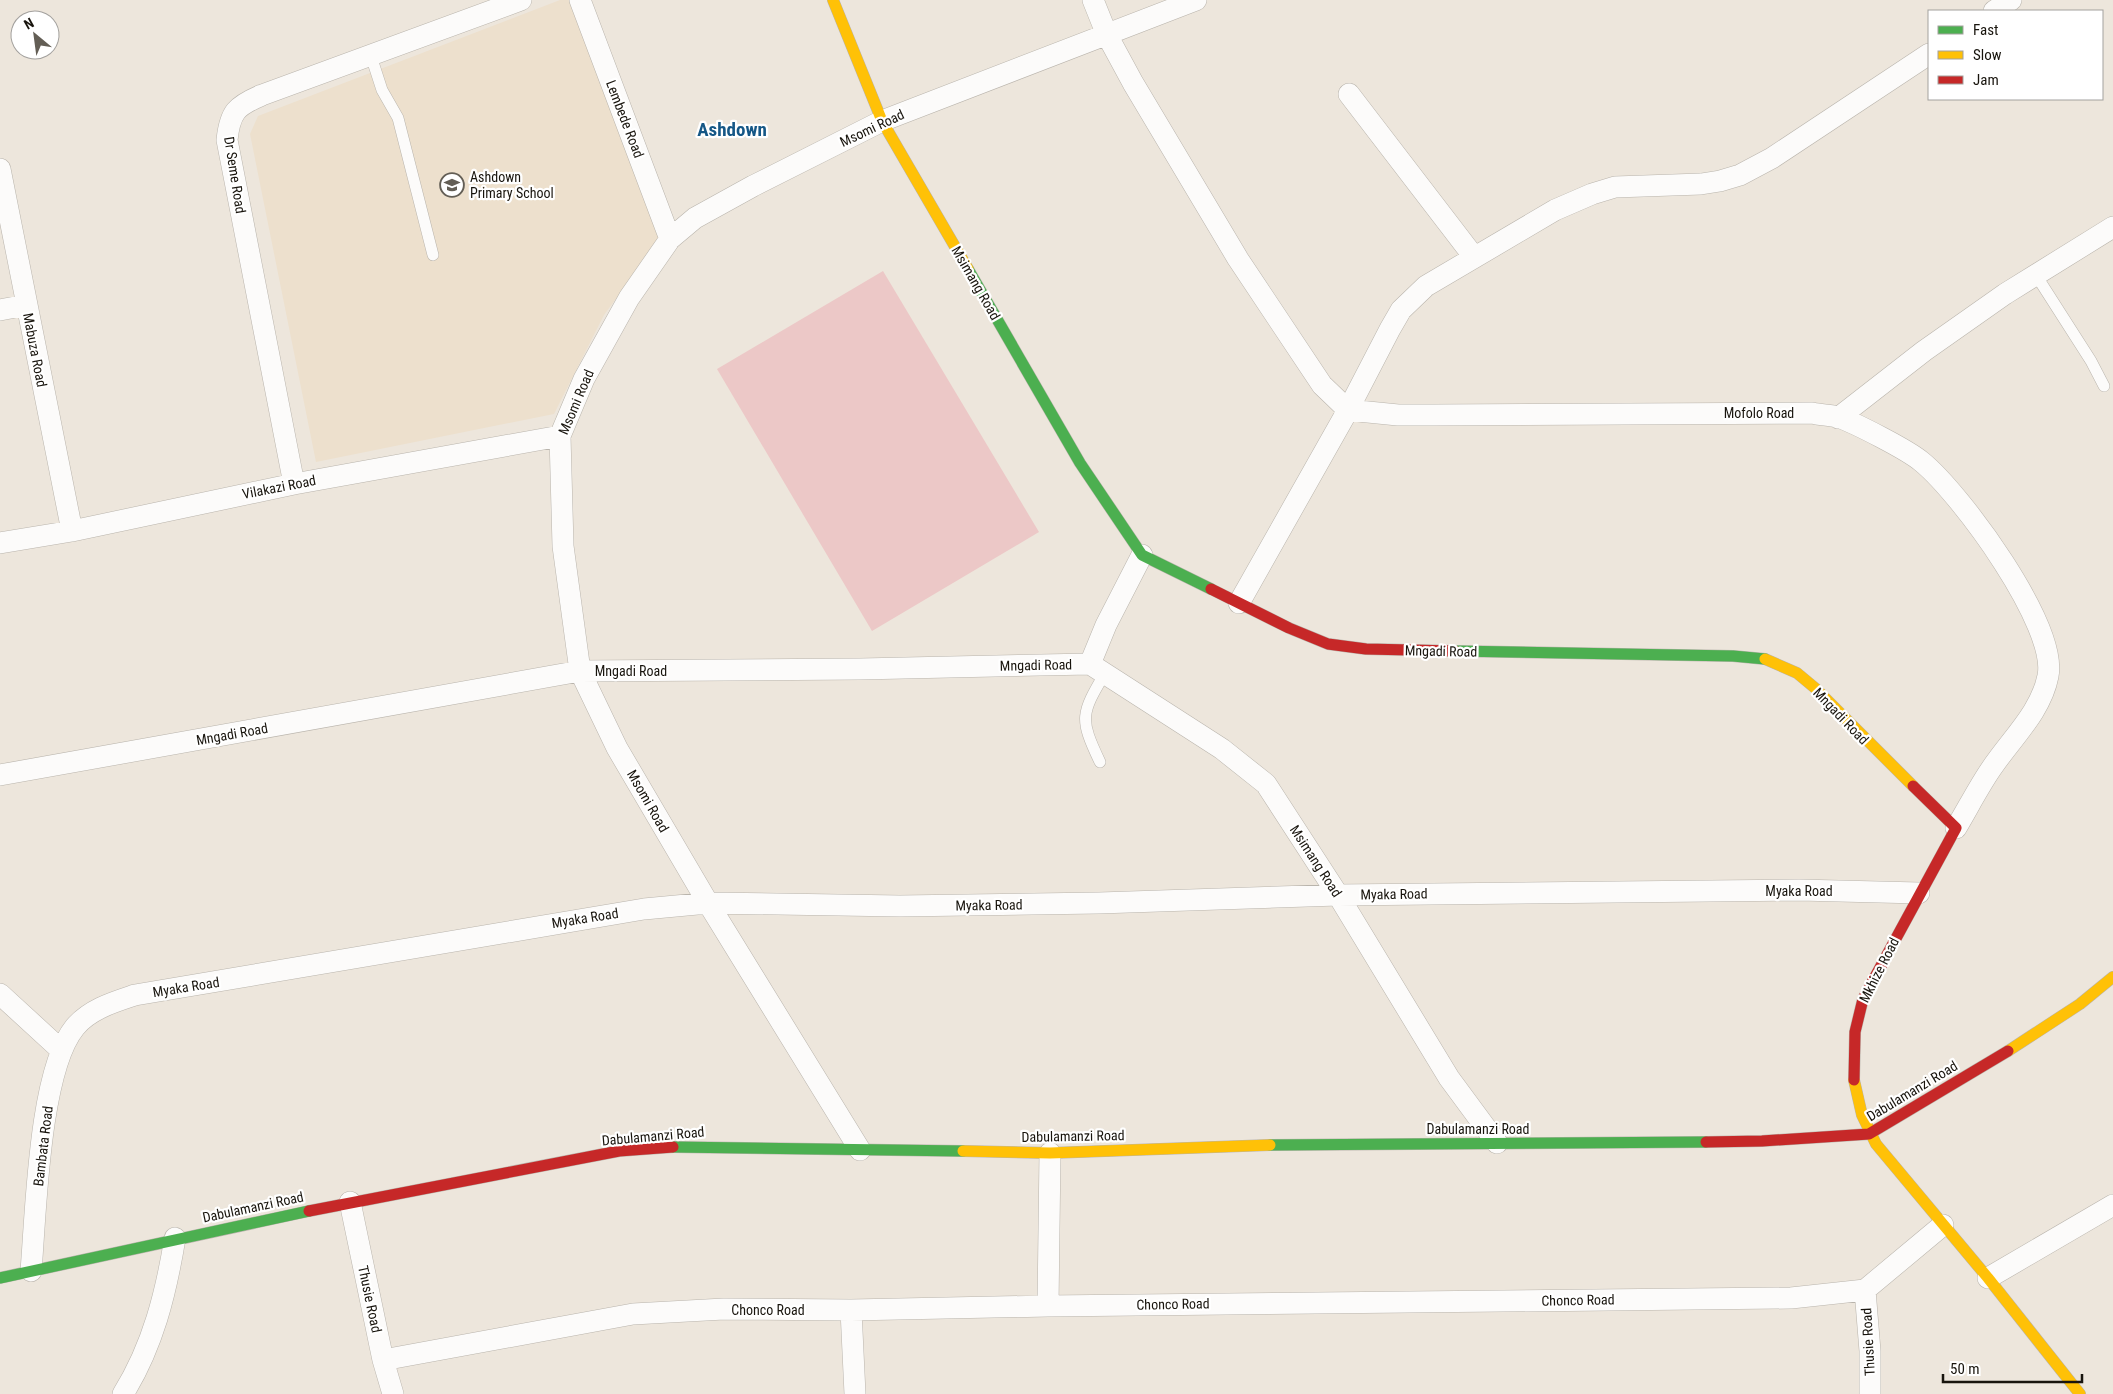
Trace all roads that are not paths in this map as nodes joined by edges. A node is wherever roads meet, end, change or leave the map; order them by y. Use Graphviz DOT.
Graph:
graph roads {
  1 [pos="521,0"];
  2 [pos="580,0"];
  3 [pos="833,0"];
  4 [pos="1093,0"];
  5 [pos="1196,0"];
  6 [pos="2011,0"];
  7 [pos="1996,10"];
  8 [pos="1107,35"];
  9 [pos="1928,55"];
  10 [pos="371,56"];
  11 [pos="1349,94"];
  12 [pos="882,121"];
  13 [pos="0,169"];
  14 [pos="2113,227"];
  15 [pos="670,239"];
  16 [pos="433,255"];
  17 [pos="1474,257"];
  18 [pos="2036,275"];
  19 [pos="26,305"];
  20 [pos="0,310"];
  21 [pos="2104,386"];
  22 [pos="1348,410"];
  23 [pos="1838,418"];
  24 [pos="560,436"];
  25 [pos="294,484"];
  26 [pos="72,531"];
  27 [pos="0,543"];
  28 [pos="1142,555"];
  29 [pos="1239,603"];
  30 [pos="2049,660"];
  31 [pos="1098,669"];
  32 [pos="580,671"];
  33 [pos="1100,762"];
  34 [pos="0,775"];
  35 [pos="1956,828"];
  36 [pos="1919,893"];
  37 [pos="1338,895"];
  38 [pos="708,903"];
  39 [pos="2113,977"];
  40 [pos="0,994"];
  41 [pos="75,1026"];
  42 [pos="61,1050"];
  43 [pos="1869,1134"];
  44 [pos="1497,1143"];
  45 [pos="860,1150"];
  46 [pos="1050,1153"];
  47 [pos="350,1202"];
  48 [pos="2113,1206"];
  49 [pos="1943,1225"];
  50 [pos="176,1238"];
  51 [pos="31,1271"];
  52 [pos="0,1278"];
  53 [pos="1988,1278"];
  54 [pos="1866,1290"];
  55 [pos="1048,1306"];
  56 [pos="851,1310"];
  57 [pos="383,1360"];
  58 [pos="123,1394"];
  59 [pos="393,1394"];
  60 [pos="855,1394"];
  61 [pos="1870,1394"];
  62 [pos="2080,1394"];
  1 -- 10 [label="street, Dr Seme Road"];
  2 -- 15 [label="street, Lembede Road"];
  3 -- 12 [label="street, Msimang Road"];
  4 -- 8 [label="street"];
  5 -- 8 [label="street, Msomi Road"];
  6 -- 7 [label="street"];
  8 -- 12 [label="street, Msomi Road"];
  8 -- 22 [label="street"];
  9 -- 17 [label="street"];
  10 -- 16 [label="lane"];
  10 -- 25 [label="street, Dr Seme Road"];
  11 -- 17 [label="street"];
  12 -- 15 [label="street, Msomi Road"];
  12 -- 28 [label="street, Msimang Road"];
  13 -- 19 [label="street, Mabuza Road"];
  14 -- 18 [label="street"];
  15 -- 24 [label="street, Msomi Road"];
  17 -- 22 [label="street"];
  18 -- 21 [label="lane"];
  18 -- 23 [label="street"];
  19 -- 20 [label="street"];
  19 -- 26 [label="street, Mabuza Road"];
  22 -- 23 [label="street, Mofolo Road"];
  22 -- 29 [label="street"];
  23 -- 30 [label="street, Mofolo Road"];
  24 -- 25 [label="street, Vilakazi Road"];
  24 -- 32 [label="street, Msomi Road"];
  25 -- 26 [label="street, Vilakazi Road"];
  26 -- 27 [label="street, Vilakazi Road"];
  28 -- 29 [label="street, Mngadi Road"];
  28 -- 31 [label="street, Mngadi Road"];
  29 -- 35 [label="street, Mngadi Road"];
  30 -- 35 [label="street, Mkhize Road"];
  31 -- 32 [label="street, Mngadi Road"];
  31 -- 33 [label="lane"];
  31 -- 37 [label="street, Msimang Road"];
  32 -- 34 [label="street, Mngadi Road"];
  32 -- 38 [label="street, Msomi Road"];
  35 -- 36 [label="street, Mkhize Road"];
  36 -- 37 [label="street, Myaka Road"];
  36 -- 43 [label="street, Mkhize Road"];
  37 -- 38 [label="street, Myaka Road"];
  37 -- 44 [label="street, Msimang Road"];
  38 -- 41 [label="street, Myaka Road"];
  38 -- 45 [label="street, Msomi Road"];
  39 -- 43 [label="street, Dabulamanzi Road"];
  40 -- 42 [label="street"];
  41 -- 42 [label="street, Bambata Road"];
  42 -- 51 [label="street, Bambata Road"];
  43 -- 44 [label="street, Dabulamanzi Road"];
  43 -- 49 [label="street, Mkhize Road"];
  44 -- 46 [label="street, Dabulamanzi Road"];
  45 -- 46 [label="street, Dabulamanzi Road"];
  45 -- 47 [label="street, Dabulamanzi Road"];
  46 -- 55 [label="street"];
  47 -- 50 [label="street, Dabulamanzi Road"];
  47 -- 57 [label="street, Thusie Road"];
  48 -- 53 [label="street"];
  49 -- 53 [label="street, Mkhize Road"];
  49 -- 54 [label="street"];
  50 -- 51 [label="street, Dabulamanzi Road"];
  50 -- 58 [label="street"];
  51 -- 52 [label="street, Dabulamanzi Road"];
  53 -- 62 [label="street, Mkhize Road"];
  54 -- 55 [label="street, Chonco Road"];
  54 -- 61 [label="street, Thusie Road"];
  55 -- 56 [label="street, Chonco Road"];
  56 -- 57 [label="street, Chonco Road"];
  56 -- 60 [label="street"];
  57 -- 59 [label="street, Thusie Road"];
}
